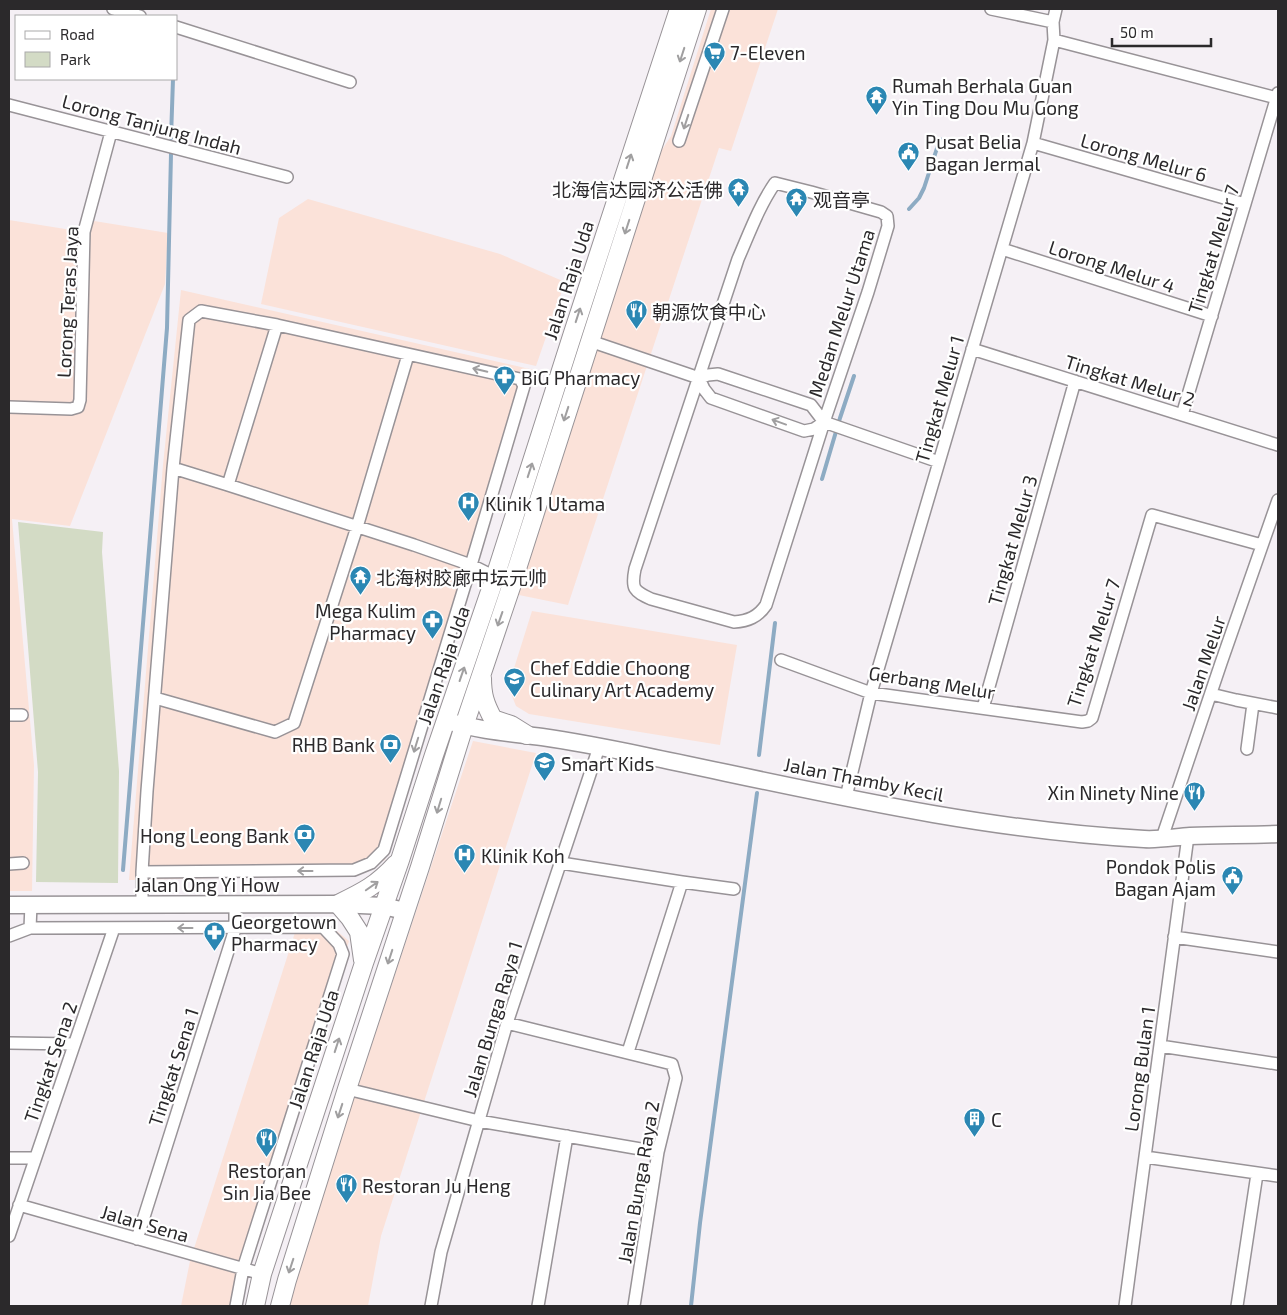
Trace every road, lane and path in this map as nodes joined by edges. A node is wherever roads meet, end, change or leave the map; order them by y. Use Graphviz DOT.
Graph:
graph roads {
  1 [pos="113,9"];
  2 [pos="679,9"];
  3 [pos="697,9"];
  4 [pos="723,9"];
  5 [pos="991,9"];
  6 [pos="1056,9"];
  7 [pos="136,15"];
  8 [pos="1053,22"];
  9 [pos="178,27"];
  10 [pos="1054,40"];
  11 [pos="350,82"];
  12 [pos="1278,95"];
  13 [pos="9,104"];
  14 [pos="111,132"];
  15 [pos="679,141"];
  16 [pos="1033,143"];
  17 [pos="287,177"];
  18 [pos="1245,204"];
  19 [pos="1002,249"];
  20 [pos="1212,316"];
  21 [pos="277,325"];
  22 [pos="590,341"];
  23 [pos="972,350"];
  24 [pos="408,354"];
  25 [pos="699,378"];
  26 [pos="1075,381"];
  27 [pos="9,407"];
  28 [pos="1182,415"];
  29 [pos="832,425"];
  30 [pos="1278,445"];
  31 [pos="939,462"];
  32 [pos="173,468"];
  33 [pos="228,485"];
  34 [pos="1278,500"];
  35 [pos="357,527"];
  36 [pos="1262,545"];
  37 [pos="471,565"];
  38 [pos="504,581"];
  39 [pos="781,660"];
  40 [pos="482,670"];
  41 [pos="871,693"];
  42 [pos="1211,694"];
  43 [pos="155,698"];
  44 [pos="1254,704"];
  45 [pos="983,708"];
  46 [pos="1278,708"];
  47 [pos="9,715"];
  48 [pos="22,715"];
  49 [pos="446,720"];
  50 [pos="1082,722"];
  51 [pos="464,726"];
  52 [pos="527,735"];
  53 [pos="599,747"];
  54 [pos="1247,749"];
  55 [pos="846,797"];
  56 [pos="1278,834"];
  57 [pos="1188,836"];
  58 [pos="1162,838"];
  59 [pos="400,860"];
  60 [pos="561,862"];
  61 [pos="24,863"];
  62 [pos="9,864"];
  63 [pos="142,872"];
  64 [pos="682,882"];
  65 [pos="734,889"];
  66 [pos="142,904"];
  67 [pos="235,904"];
  68 [pos="338,904"];
  69 [pos="9,905"];
  70 [pos="31,905"];
  71 [pos="384,906"];
  72 [pos="405,910"];
  73 [pos="30,928"];
  74 [pos="114,928"];
  75 [pos="235,928"];
  76 [pos="9,937"];
  77 [pos="1174,937"];
  78 [pos="1278,952"];
  79 [pos="364,963"];
  80 [pos="506,1023"];
  81 [pos="9,1043"];
  82 [pos="74,1044"];
  83 [pos="1160,1046"];
  84 [pos="628,1052"];
  85 [pos="1278,1064"];
  86 [pos="347,1089"];
  87 [pos="478,1121"];
  88 [pos="567,1136"];
  89 [pos="658,1152"];
  90 [pos="1145,1157"];
  91 [pos="9,1158"];
  92 [pos="36,1158"];
  93 [pos="1257,1174"];
  94 [pos="1278,1176"];
  95 [pos="19,1205"];
  96 [pos="9,1236"];
  97 [pos="137,1239"];
  98 [pos="243,1269"];
  99 [pos="262,1274"];
  100 [pos="236,1306"];
  101 [pos="255,1306"];
  102 [pos="280,1306"];
  103 [pos="430,1306"];
  104 [pos="538,1306"];
  105 [pos="634,1306"];
  106 [pos="1125,1306"];
  107 [pos="1237,1306"];
  1 -- 7 [label="street"];
  38 -- 2 [label="main road, Jalan Raja Uda, one-way"];
  3 -- 22 [label="main road, Jalan Raja Uda, one-way"];
  4 -- 15 [label="street, one-way"];
  5 -- 8 [label="street"];
  6 -- 8 [label="street, Tingkat Melur 1"];
  8 -- 10 [label="street, Tingkat Melur 1"];
  9 -- 11 [label="street"];
  10 -- 12 [label="street"];
  10 -- 16 [label="street, Tingkat Melur 1"];
  12 -- 18 [label="street, Tingkat Melur 7"];
  13 -- 14 [label="street, Lorong Tanjung Indah"];
  14 -- 17 [label="street, Lorong Tanjung Indah"];
  14 -- 27 [label="street, Lorong Teras Jaya"];
  16 -- 18 [label="street, Lorong Melur 6"];
  16 -- 19 [label="street, Tingkat Melur 1"];
  18 -- 20 [label="street, Tingkat Melur 7"];
  19 -- 20 [label="street, Lorong Melur 4"];
  19 -- 23 [label="street, Tingkat Melur 1"];
  20 -- 28 [label="street, Tingkat Melur 7"];
  21 -- 24 [label="street"];
  21 -- 32 [label="street"];
  21 -- 33 [label="street"];
  22 -- 25 [label="street"];
  22 -- 38 [label="main road, Jalan Raja Uda, one-way"];
  23 -- 26 [label="street, Tingkat Melur 2"];
  23 -- 31 [label="street, Tingkat Melur 1"];
  24 -- 35 [label="street"];
  37 -- 24 [label="street, one-way"];
  25 -- 29 [label="street"];
  29 -- 25 [label="street, one-way"];
  25 -- 29 [label="street, Medan Melur Utama"];
  25 -- 29 [label="street, Medan Melur Utama"];
  26 -- 28 [label="street, Tingkat Melur 2"];
  26 -- 45 [label="street, Tingkat Melur 3"];
  28 -- 30 [label="street, Tingkat Melur 2"];
  29 -- 31 [label="street"];
  31 -- 41 [label="street, Tingkat Melur 1"];
  32 -- 33 [label="street"];
  32 -- 43 [label="street"];
  33 -- 35 [label="street"];
  34 -- 36 [label="street, Jalan Melur"];
  35 -- 37 [label="street"];
  35 -- 43 [label="street"];
  36 -- 42 [label="street, Jalan Melur"];
  36 -- 50 [label="street, Tingkat Melur 7"];
  37 -- 38 [label="street"];
  37 -- 63 [label="street, one-way"];
  38 -- 40 [label="main road, Jalan Raja Uda, one-way"];
  49 -- 38 [label="main road, Jalan Raja Uda, one-way"];
  39 -- 41 [label="street, Gerbang Melur"];
  40 -- 51 [label="main road, Jalan Raja Uda"];
  40 -- 52 [label="main road"];
  41 -- 45 [label="street, Gerbang Melur"];
  41 -- 55 [label="street, Tingkat Melur 1"];
  42 -- 44 [label="street"];
  42 -- 58 [label="street, Jalan Melur"];
  43 -- 63 [label="street"];
  44 -- 46 [label="street"];
  44 -- 54 [label="street"];
  45 -- 50 [label="street, Gerbang Melur"];
  47 -- 48 [label="street"];
  49 -- 51 [label="street, Jalan Thamby Kecil"];
  49 -- 59 [label="main road, Jalan Raja Uda"];
  51 -- 52 [label="street, Jalan Thamby Kecil"];
  51 -- 72 [label="main road, Jalan Raja Uda, one-way"];
  52 -- 53 [label="street, Jalan Thamby Kecil"];
  53 -- 55 [label="street, Jalan Thamby Kecil"];
  53 -- 60 [label="street, Jalan Bunga Raya 1"];
  55 -- 58 [label="street, Jalan Thamby Kecil"];
  56 -- 57 [label="street, Jalan Thamby Kecil"];
  57 -- 58 [label="street, Jalan Thamby Kecil"];
  57 -- 77 [label="street, Lorong Bulan 1"];
  68 -- 59 [label="main road, one-way"];
  59 -- 71 [label="main road, Jalan Raja Uda"];
  60 -- 64 [label="street"];
  60 -- 80 [label="street, Jalan Bunga Raya 1"];
  61 -- 62 [label="street"];
  63 -- 66 [label="street"];
  64 -- 65 [label="street"];
  64 -- 84 [label="street"];
  66 -- 67 [label="street, Jalan Ong Yi How"];
  66 -- 70 [label="street, Jalan Ong Yi How"];
  67 -- 68 [label="street, Jalan Ong Yi How"];
  67 -- 75 [label="street, Tingkat Sena 1"];
  68 -- 71 [label="street, Jalan Ong Yi How"];
  68 -- 79 [label="main road"];
  69 -- 70 [label="street, Jalan Ong Yi How"];
  70 -- 73 [label="street"];
  71 -- 72 [label="street, Jalan Ong Yi How"];
  71 -- 79 [label="main road, Jalan Raja Uda"];
  72 -- 86 [label="main road, Jalan Raja Uda, one-way"];
  73 -- 74 [label="street"];
  73 -- 76 [label="street"];
  75 -- 74 [label="street, one-way"];
  74 -- 82 [label="street, Tingkat Sena 2"];
  75 -- 97 [label="street, Tingkat Sena 1"];
  75 -- 98 [label="street, Jalan Raja Uda"];
  77 -- 78 [label="street"];
  77 -- 83 [label="street, Lorong Bulan 1"];
  99 -- 79 [label="main road, Jalan Raja Uda, one-way"];
  80 -- 84 [label="street"];
  80 -- 87 [label="street, Jalan Bunga Raya 1"];
  81 -- 82 [label="street"];
  82 -- 92 [label="street, Tingkat Sena 2"];
  83 -- 85 [label="street"];
  83 -- 90 [label="street, Lorong Bulan 1"];
  84 -- 89 [label="street, Jalan Bunga Raya 2"];
  86 -- 87 [label="street"];
  86 -- 102 [label="main road, Jalan Raja Uda, one-way"];
  87 -- 88 [label="street"];
  87 -- 103 [label="street, Jalan Bunga Raya 1"];
  88 -- 89 [label="street"];
  88 -- 104 [label="street"];
  89 -- 105 [label="street, Jalan Bunga Raya 2"];
  90 -- 93 [label="street"];
  90 -- 106 [label="street, Lorong Bulan 1"];
  91 -- 92 [label="street"];
  92 -- 95 [label="street, Tingkat Sena 2"];
  93 -- 94 [label="street"];
  93 -- 107 [label="street"];
  95 -- 96 [label="street, Tingkat Sena 2"];
  95 -- 97 [label="street, Jalan Sena"];
  97 -- 98 [label="street, Jalan Sena"];
  98 -- 99 [label="street, Jalan Sena"];
  98 -- 100 [label="street, Jalan Raja Uda"];
  99 -- 101 [label="main road, Jalan Raja Uda"];
}
